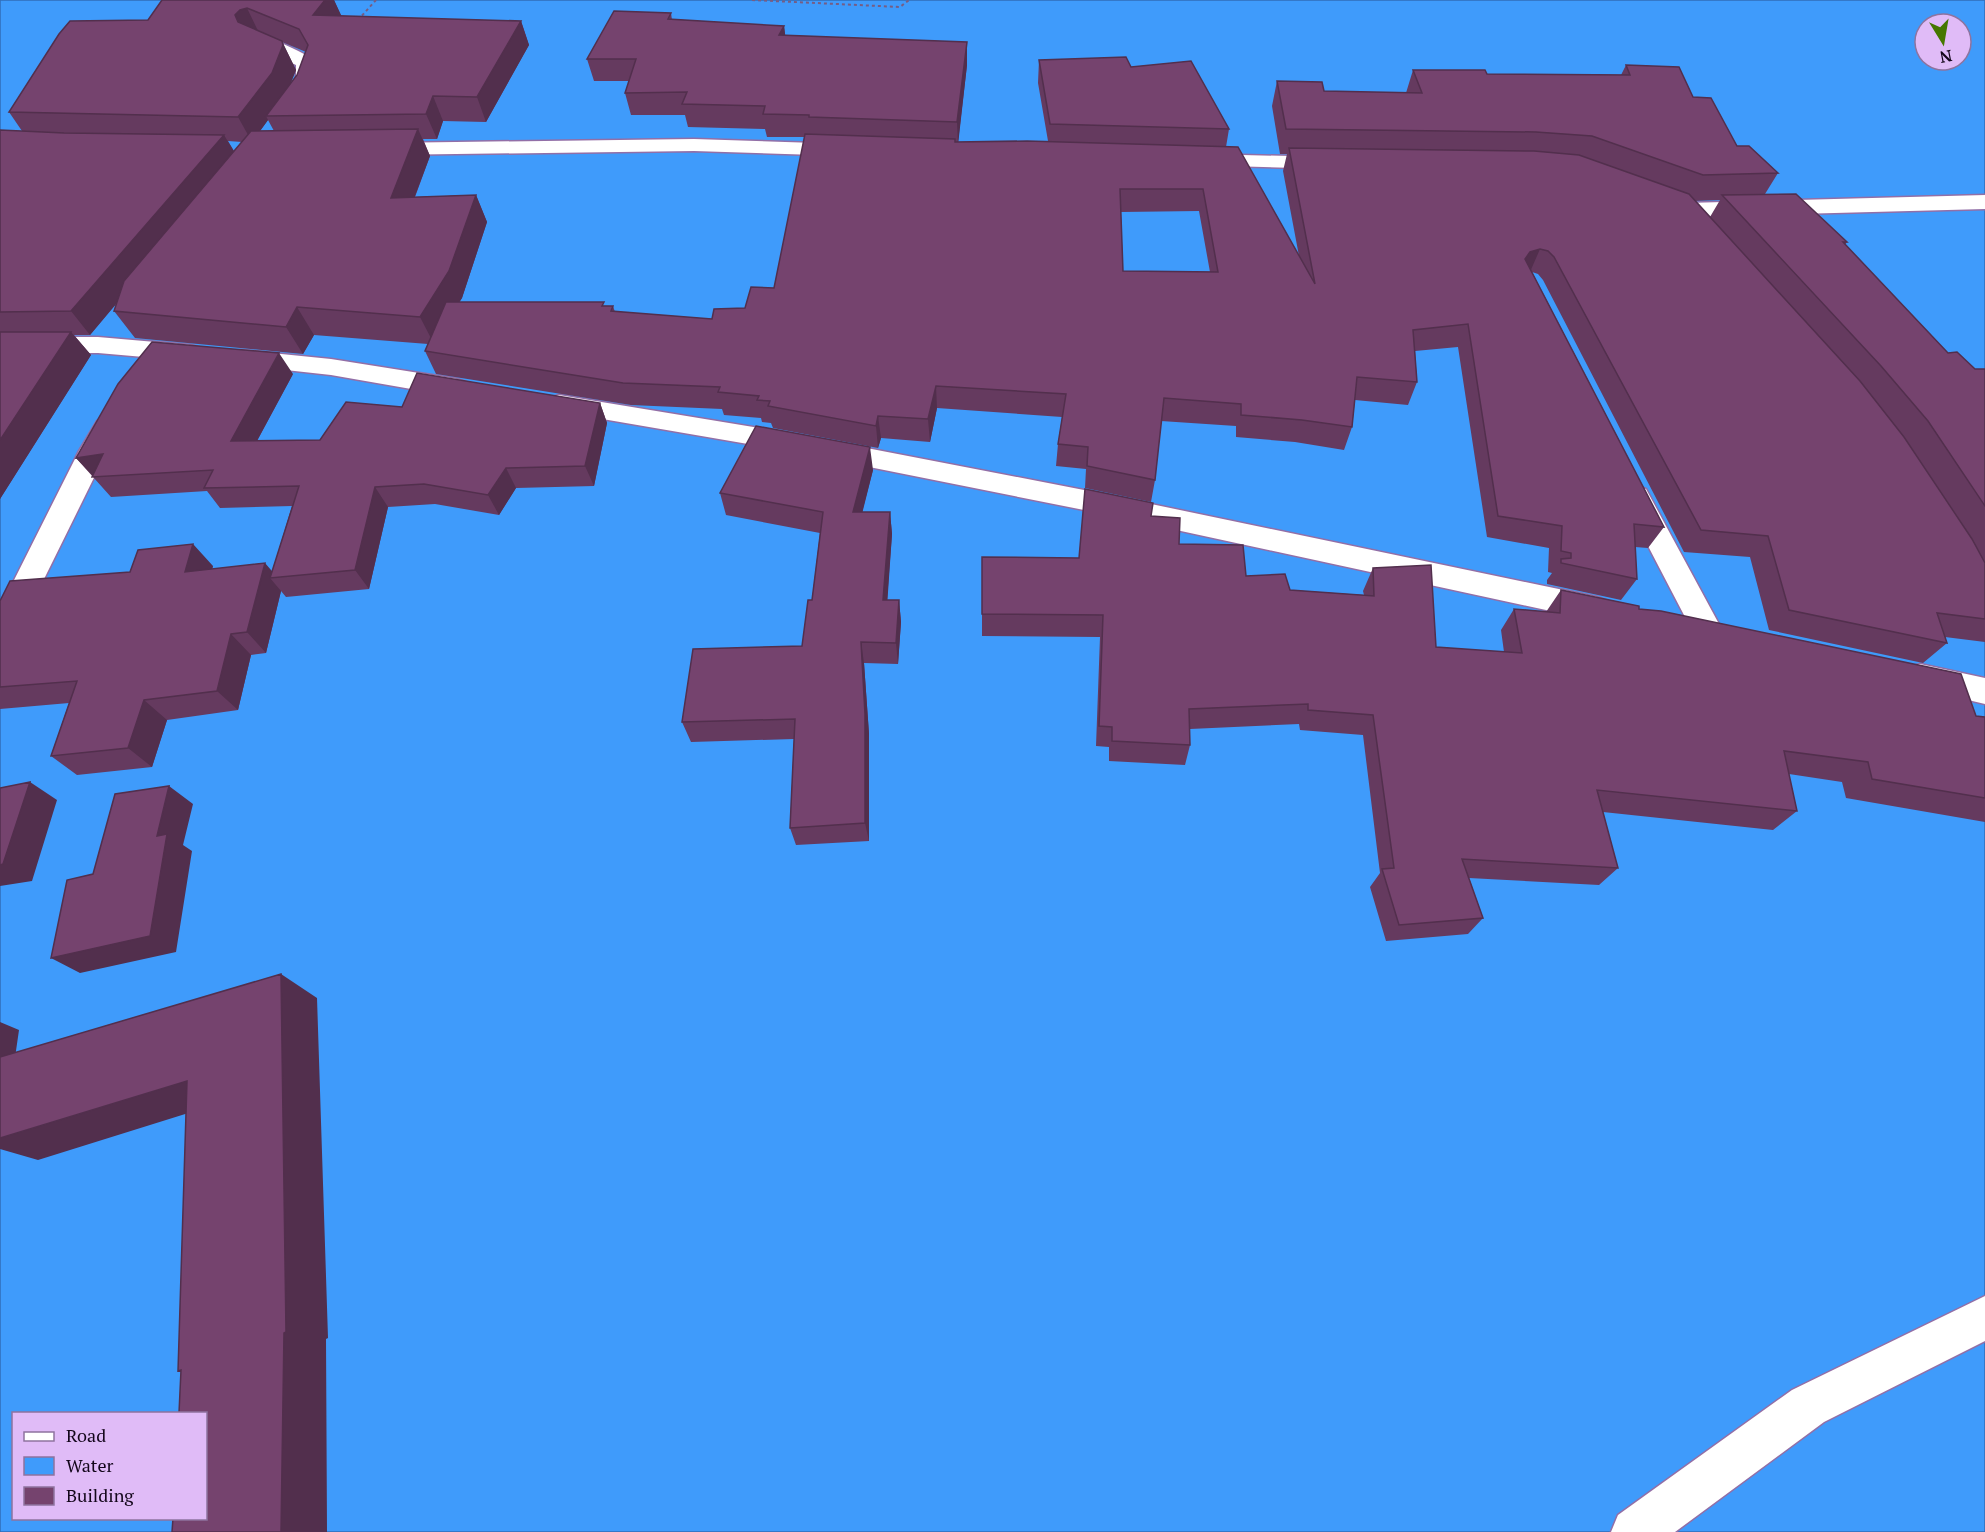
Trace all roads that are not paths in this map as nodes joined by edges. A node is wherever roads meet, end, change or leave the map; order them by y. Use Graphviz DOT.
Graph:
graph roads {
  1 [pos="260,41"];
  2 [pos="285,114"];
  3 [pos="364,149"];
  4 [pos="867,151"];
  5 [pos="1184,160"];
  6 [pos="1349,163"];
  7 [pos="1985,202"];
  8 [pos="1701,228"];
  9 [pos="0,345"];
  10 [pos="161,350"];
  11 [pos="142,374"];
  12 [pos="484,392"];
  13 [pos="531,400"];
  14 [pos="118,407"];
  15 [pos="1625,472"];
  16 [pos="1627,615"];
  17 [pos="1673,625"];
  18 [pos="0,638"];
  19 [pos="1893,672"];
  20 [pos="1985,691"];
  21 [pos="1985,1317"];
  22 [pos="1635,1532"];
  1 -- 2 [label="street"];
  3 -- 4 [label="street"];
  5 -- 6 [label="street"];
  7 -- 8 [label="street"];
  9 -- 10 [label="street"];
  10 -- 11 [label="street"];
  10 -- 12 [label="street"];
  13 -- 16 [label="street"];
  14 -- 18 [label="street"];
  15 -- 17 [label="street"];
  19 -- 20 [label="street"];
  21 -- 22 [label="street"];
}
